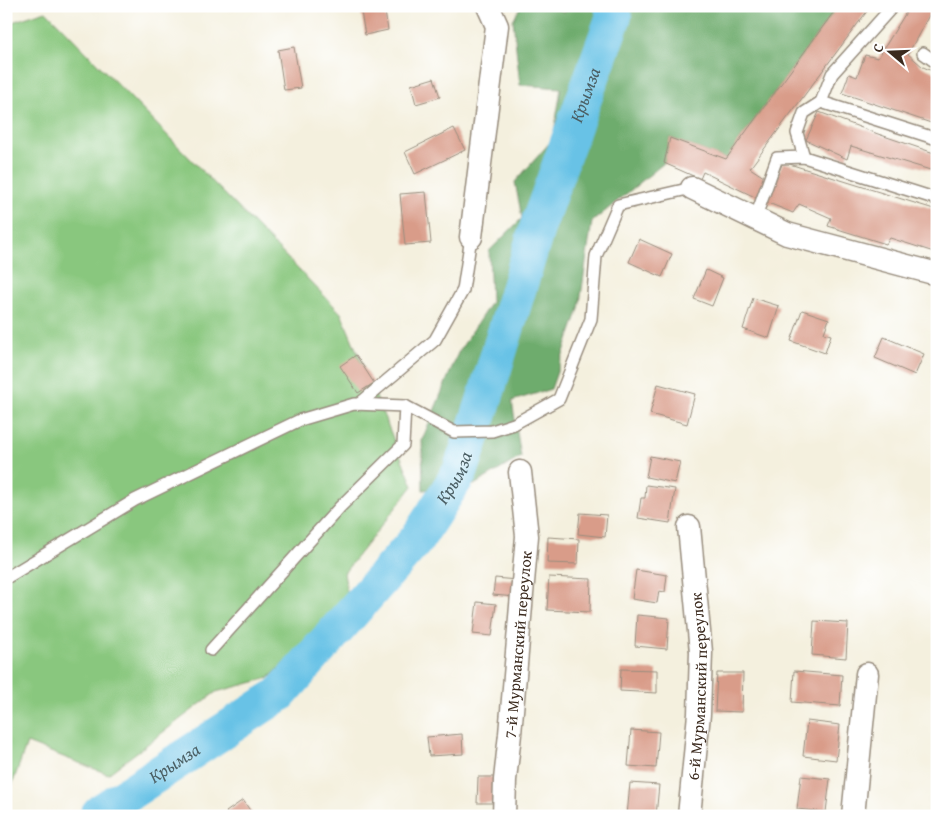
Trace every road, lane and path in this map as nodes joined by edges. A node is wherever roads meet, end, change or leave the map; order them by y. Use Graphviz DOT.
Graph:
graph roads {
  1 [pos="488,6"];
  2 [pos="893,6"];
  3 [pos="923,53"];
  4 [pos="937,63"];
  5 [pos="821,102"];
  6 [pos="937,139"];
  7 [pos="804,157"];
  8 [pos="692,188"];
  9 [pos="937,199"];
  10 [pos="755,220"];
  11 [pos="471,237"];
  12 [pos="937,274"];
  13 [pos="359,404"];
  14 [pos="405,406"];
  15 [pos="520,472"];
  16 [pos="689,527"];
  17 [pos="6,578"];
  18 [pos="211,650"];
  19 [pos="867,674"];
  20 [pos="504,816"];
  21 [pos="689,816"];
  22 [pos="853,816"];
  1 -- 11 [label="street"];
  2 -- 5 [label="lane"];
  3 -- 4 [label="lane"];
  5 -- 6 [label="lane"];
  5 -- 7 [label="lane"];
  7 -- 9 [label="lane"];
  7 -- 10 [label="lane"];
  8 -- 10 [label="street"];
  8 -- 14 [label="lane"];
  10 -- 12 [label="street"];
  11 -- 13 [label="lane"];
  13 -- 14 [label="lane"];
  13 -- 17 [label="lane"];
  14 -- 18 [label="lane"];
  15 -- 20 [label="street, 7-й Мурманский переулок"];
  16 -- 21 [label="street, 6-й Мурманский переулок"];
  19 -- 22 [label="street"];
}
